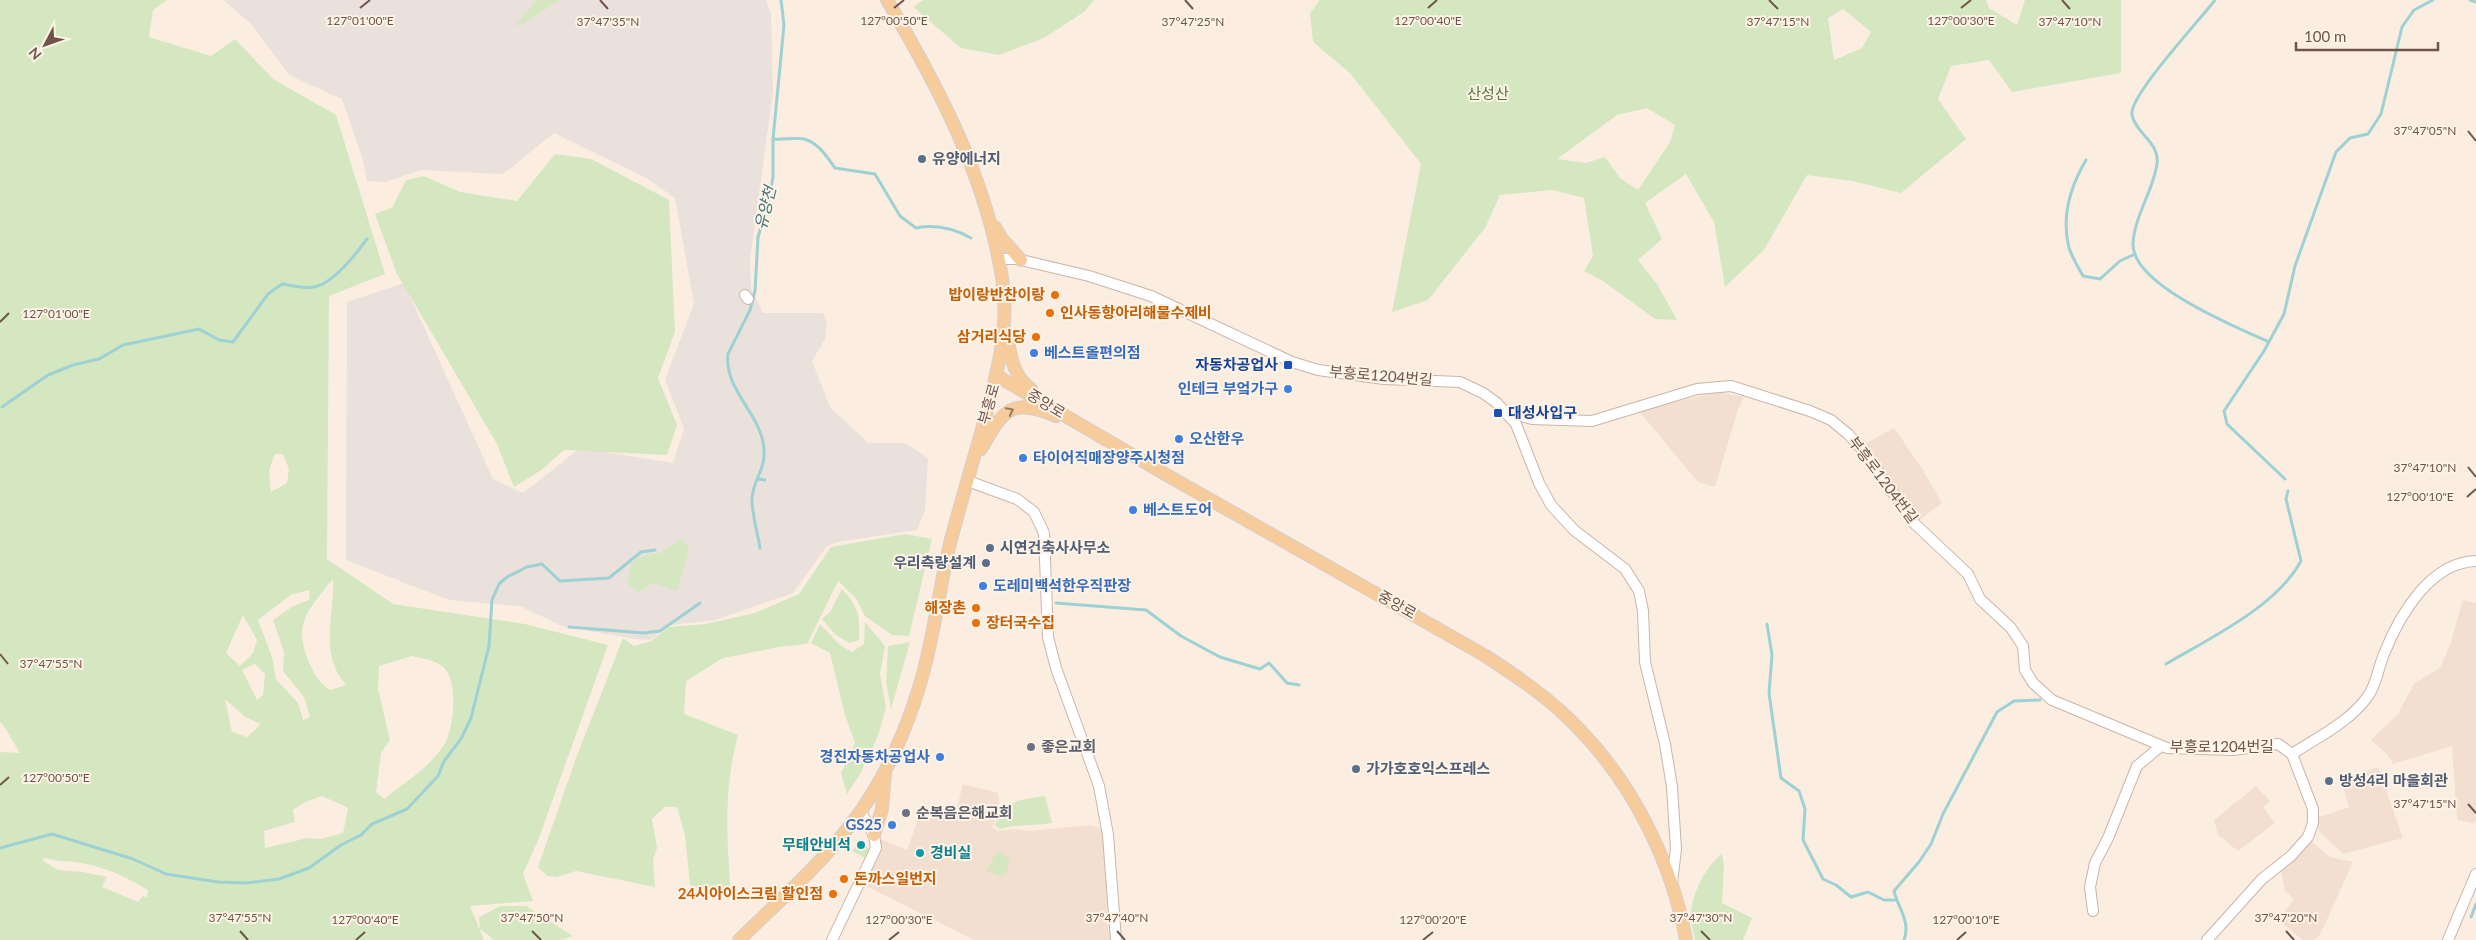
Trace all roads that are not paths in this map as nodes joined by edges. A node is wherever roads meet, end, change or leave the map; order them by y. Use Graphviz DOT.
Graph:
graph roads {
  1 [pos="887,0"];
  2 [pos="990,218"];
  3 [pos="998,259"];
  4 [pos="1021,260"];
  5 [pos="1004,320"];
  6 [pos="997,376"];
  7 [pos="1058,411"];
  8 [pos="1506,411"];
  9 [pos="1100,436"];
  10 [pos="972,464"];
  11 [pos="968,481"];
  12 [pos="2476,561"];
  13 [pos="2161,746"];
  14 [pos="2292,754"];
  15 [pos="886,769"];
  16 [pos="861,812"];
  17 [pos="874,834"];
  18 [pos="2476,874"];
  19 [pos="1672,882"];
  20 [pos="2093,911"];
  21 [pos="739,940"];
  22 [pos="832,940"];
  23 [pos="1116,940"];
  24 [pos="1686,940"];
  25 [pos="2206,940"];
  26 [pos="2448,940"];
  1 -- 2 [label="main road, 부흥로"];
  2 -- 3 [label="main road, 부흥로"];
  2 -- 4 [label="main road"];
  3 -- 4 [label="street, 부흥로1204번길"];
  3 -- 5 [label="main road, 부흥로"];
  4 -- 8 [label="street, 부흥로1204번길"];
  5 -- 6 [label="main road, 부흥로"];
  5 -- 7 [label="main road"];
  6 -- 7 [label="main road, 중앙로"];
  6 -- 10 [label="main road, 부흥로"];
  7 -- 9 [label="main road, 중앙로"];
  8 -- 13 [label="street, 부흥로1204번길"];
  8 -- 19 [label="street, 부흥로1204번길"];
  10 -- 9 [label="main road, one-way"];
  9 -- 19 [label="main road, 중앙로"];
  10 -- 11 [label="main road, 부흥로"];
  11 -- 15 [label="main road, 부흥로"];
  11 -- 23 [label="street"];
  12 -- 14 [label="street"];
  13 -- 14 [label="street, 부흥로1204번길"];
  13 -- 20 [label="street"];
  14 -- 25 [label="street"];
  15 -- 16 [label="main road, 부흥로"];
  15 -- 17 [label="main road"];
  16 -- 17 [label="street"];
  16 -- 21 [label="main road, 부흥로"];
  17 -- 22 [label="street"];
  18 -- 26 [label="street"];
  19 -- 24 [label="main road, 중앙로"];
}
